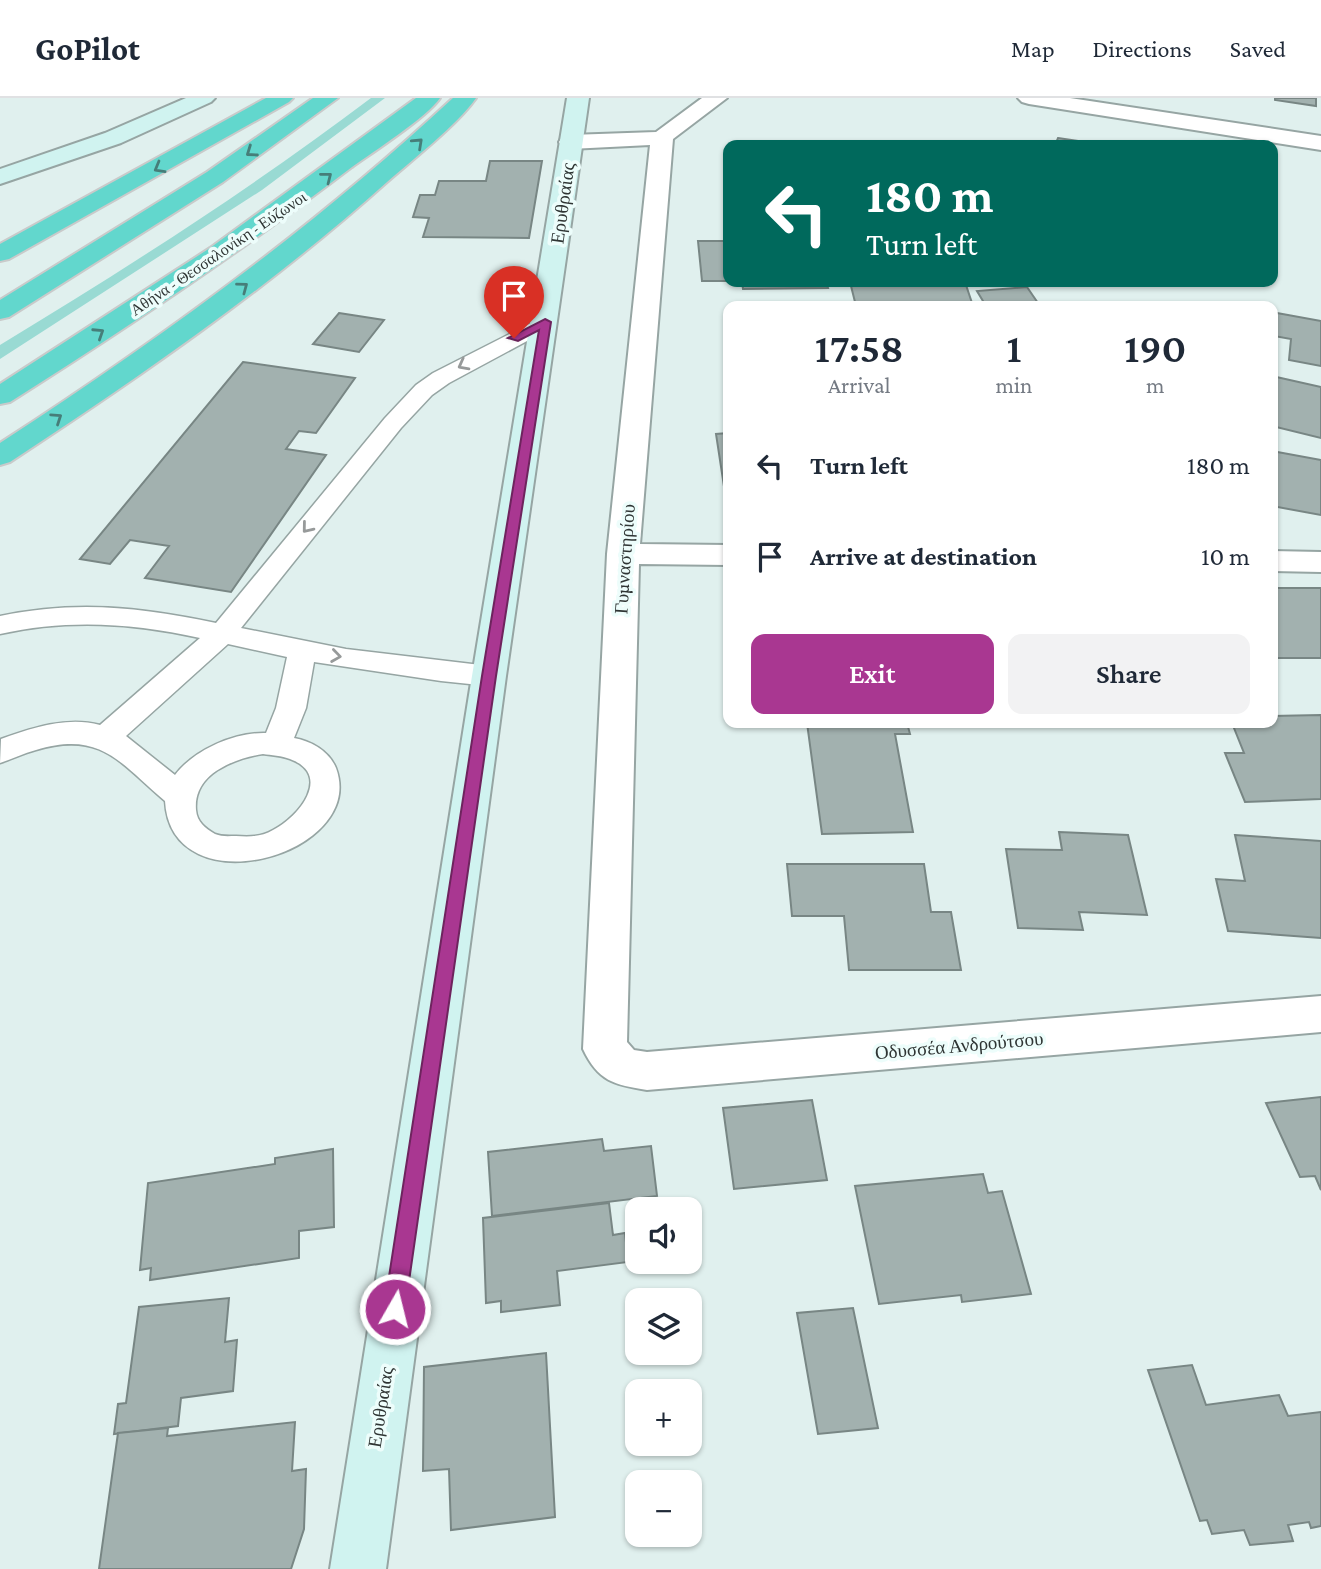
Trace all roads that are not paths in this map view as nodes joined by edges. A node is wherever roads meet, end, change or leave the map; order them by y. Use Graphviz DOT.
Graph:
graph roads {
  1 [pos="204,98"];
  2 [pos="282,98"];
  3 [pos="327,98"];
  4 [pos="429,98"];
  5 [pos="465,98"];
  6 [pos="578,98"];
  7 [pos="716,98"];
  8 [pos="1030,98"];
  9 [pos="662,138"];
  10 [pos="570,142"];
  11 [pos="1321,142"];
  12 [pos="0,177"];
  13 [pos="0,254"];
  14 [pos="0,311"];
  15 [pos="545,322"];
  16 [pos="0,396"];
  17 [pos="0,456"];
  18 [pos="623,554"];
  19 [pos="723,555"];
  20 [pos="1278,561"];
  21 [pos="1321,562"];
  22 [pos="0,625"];
  23 [pos="221,635"];
  24 [pos="302,651"];
  25 [pos="489,676"];
  26 [pos="105,738"];
  27 [pos="277,743"];
  28 [pos="0,751"];
  29 [pos="181,797"];
  30 [pos="1321,1014"];
  31 [pos="605,1049"];
  32 [pos="356,1564"];
  1 -- 12 [label="main road"];
  2 -- 13 [label="highway, one-way"];
  3 -- 14 [label="highway, one-way"];
  16 -- 4 [label="highway, Αθήνα - Θεσσαλονίκη - Εύζωνοι, one-way"];
  17 -- 5 [label="highway, one-way"];
  6 -- 10 [label="main road, Ερυθραίας"];
  7 -- 9 [label="street"];
  8 -- 11 [label="street"];
  9 -- 10 [label="street"];
  9 -- 18 [label="street, Γυμναστηρίου"];
  10 -- 15 [label="main road, Ερυθραίας"];
  15 -- 23 [label="lane, one-way"];
  15 -- 25 [label="main road, Ερυθραίας"];
  18 -- 19 [label="street"];
  18 -- 31 [label="street, Γυμναστηρίου"];
  20 -- 21 [label="street"];
  22 -- 23 [label="lane"];
  23 -- 24 [label="lane"];
  23 -- 26 [label="lane"];
  24 -- 25 [label="lane, one-way"];
  24 -- 27 [label="lane"];
  25 -- 32 [label="main road, Ερυθραίας"];
  26 -- 28 [label="lane"];
  26 -- 29 [label="lane"];
  27 -- 29 [label="lane"];
  27 -- 29 [label="lane"];
  30 -- 31 [label="street, Οδυσσέα Ανδρούτσου"];
}
